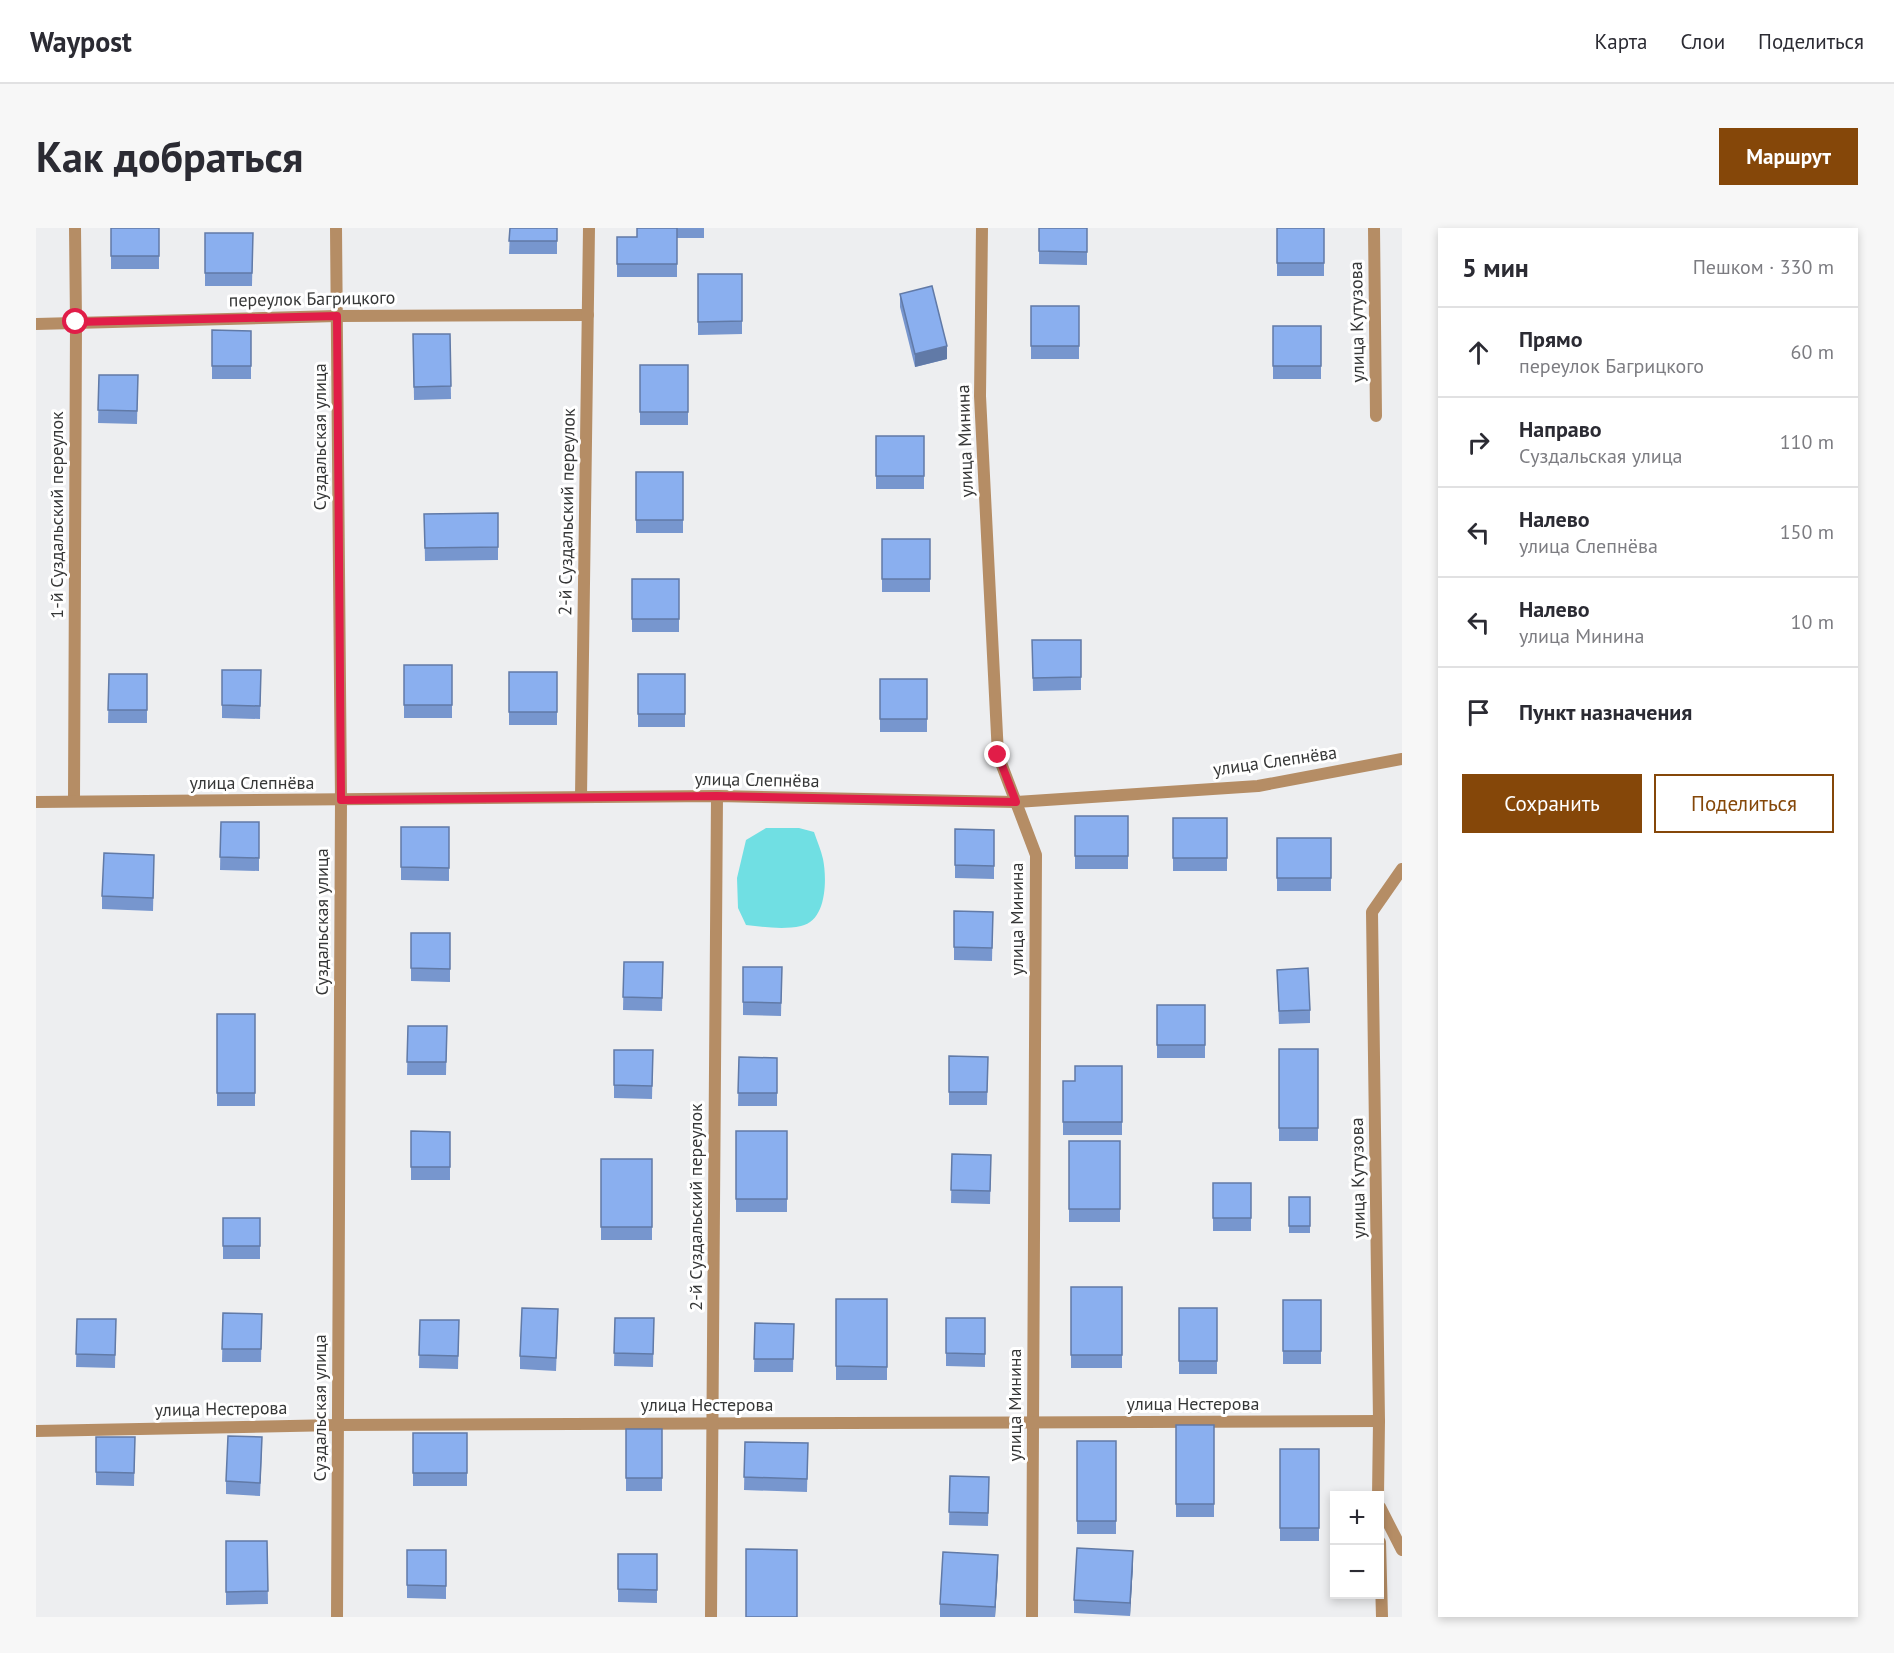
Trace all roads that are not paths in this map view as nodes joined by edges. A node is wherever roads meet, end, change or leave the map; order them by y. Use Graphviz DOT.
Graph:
graph roads {
  1 [pos="75,228"];
  2 [pos="336,228"];
  3 [pos="588,228"];
  4 [pos="982,228"];
  5 [pos="1374,228"];
  6 [pos="588,315"];
  7 [pos="337,316"];
  8 [pos="76,322"];
  9 [pos="36,324"];
  10 [pos="1376,416"];
  11 [pos="1402,759"];
  12 [pos="717,796"];
  13 [pos="581,797"];
  14 [pos="341,800"];
  15 [pos="74,801"];
  16 [pos="36,802"];
  17 [pos="1016,802"];
  18 [pos="1402,869"];
  19 [pos="1379,1421"];
  20 [pos="1033,1422"];
  21 [pos="713,1423"];
  22 [pos="338,1425"];
  23 [pos="36,1431"];
  24 [pos="1378,1491"];
  25 [pos="1384,1515"];
  26 [pos="1380,1545"];
  27 [pos="1402,1550"];
  28 [pos="337,1617"];
  29 [pos="711,1617"];
  30 [pos="1032,1617"];
  31 [pos="1382,1617"];
  1 -- 8 [label="street, 1-й Суздальский переулок"];
  2 -- 7 [label="street, Суздальская улица"];
  3 -- 6 [label="street, 2-й Суздальский переулок"];
  4 -- 17 [label="street, улица Минина"];
  5 -- 10 [label="street, улица Кутузова"];
  6 -- 7 [label="street, переулок Багрицкого"];
  6 -- 13 [label="street, 2-й Суздальский переулок"];
  7 -- 8 [label="street, переулок Багрицкого"];
  7 -- 14 [label="street, Суздальская улица"];
  8 -- 9 [label="street, переулок Багрицкого"];
  8 -- 15 [label="street, 1-й Суздальский переулок"];
  11 -- 17 [label="street, улица Слепнёва"];
  12 -- 13 [label="street, улица Слепнёва"];
  12 -- 17 [label="street, улица Слепнёва"];
  12 -- 21 [label="street, 2-й Суздальский переулок"];
  13 -- 14 [label="street, улица Слепнёва"];
  14 -- 15 [label="street, улица Слепнёва"];
  14 -- 22 [label="street, Суздальская улица"];
  15 -- 16 [label="street, улица Слепнёва"];
  17 -- 20 [label="street, улица Минина"];
  18 -- 19 [label="street, улица Кутузова"];
  19 -- 20 [label="street, улица Нестерова"];
  19 -- 24 [label="street, улица Кутузова"];
  20 -- 21 [label="street, улица Нестерова"];
  20 -- 30 [label="street, улица Минина"];
  21 -- 22 [label="street, улица Нестерова"];
  21 -- 29 [label="street, 2-й Суздальский переулок"];
  22 -- 23 [label="street, улица Нестерова"];
  22 -- 28 [label="street, Суздальская улица"];
  25 -- 27 [label="street"];
  26 -- 31 [label="street"];
}
